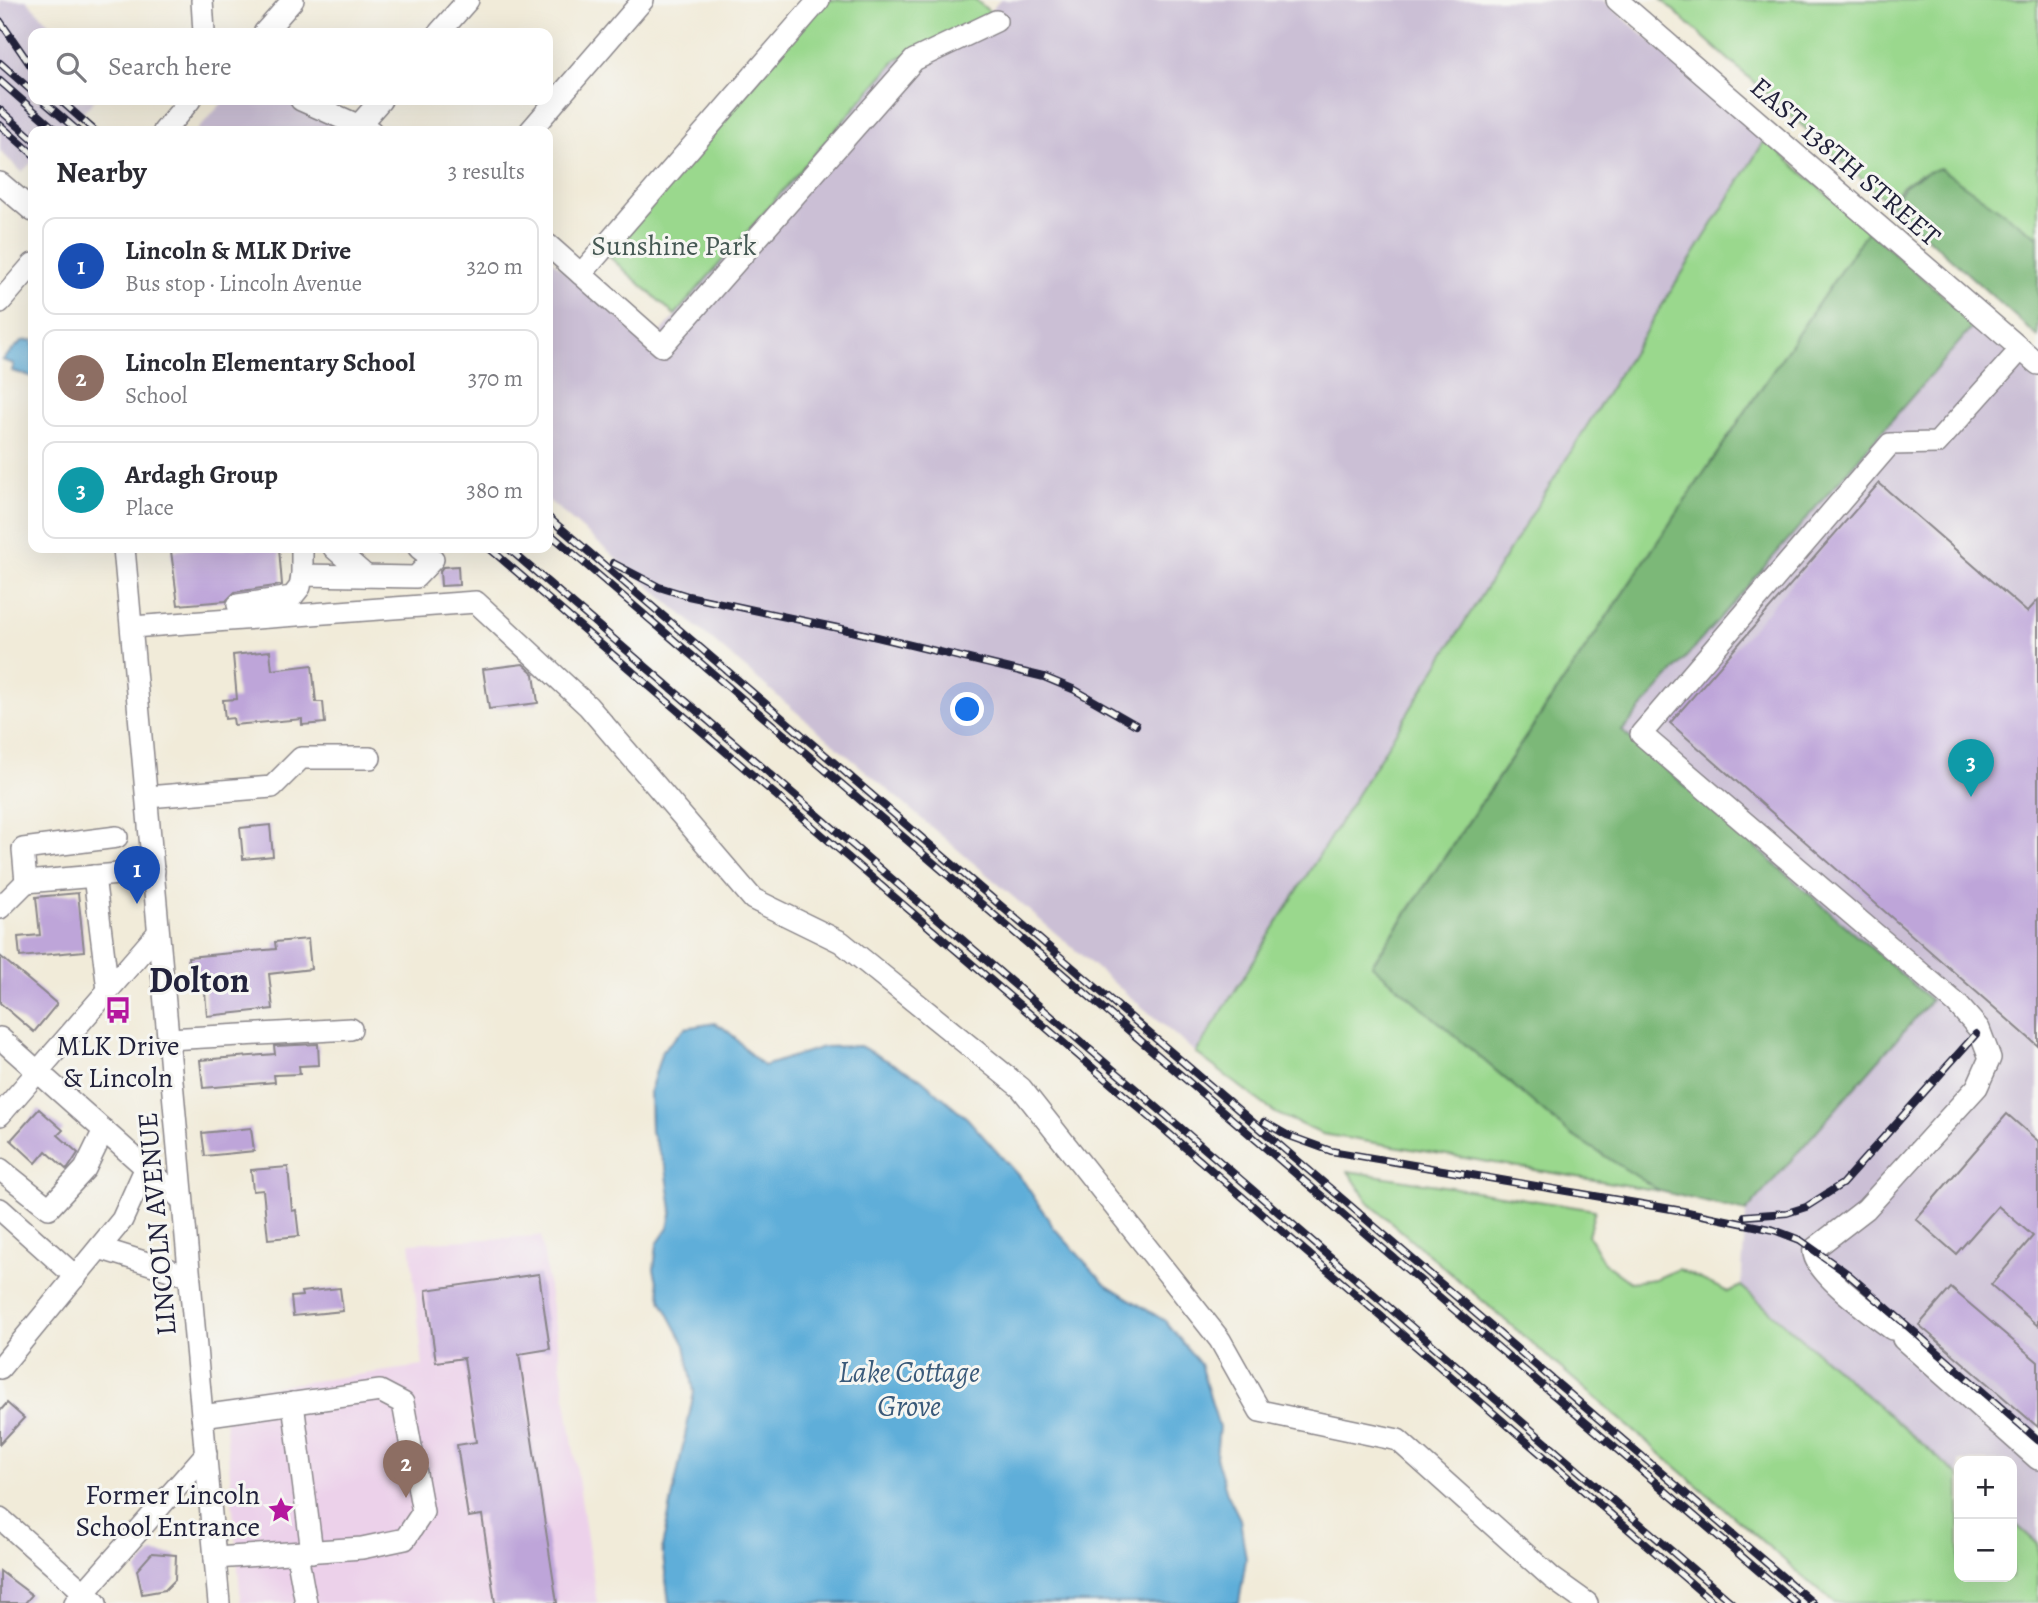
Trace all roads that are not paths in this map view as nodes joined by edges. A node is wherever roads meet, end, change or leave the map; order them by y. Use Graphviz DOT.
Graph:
graph roads {
  1 [pos="201,0"];
  2 [pos="293,0"];
  3 [pos="468,0"];
  4 [pos="643,0"];
  5 [pos="819,0"];
  6 [pos="1617,0"];
  7 [pos="996,21"];
  8 [pos="204,28"];
  9 [pos="268,28"];
  10 [pos="443,28"];
  11 [pos="553,104"];
  12 [pos="186,105"];
  13 [pos="312,105"];
  14 [pos="378,105"];
  15 [pos="552,105"];
  16 [pos="168,126"];
  17 [pos="360,126"];
  18 [pos="366,126"];
  19 [pos="534,126"];
  20 [pos="0,183"];
  21 [pos="28,207"];
  22 [pos="553,249"];
  23 [pos="28,270"];
  24 [pos="581,274"];
  25 [pos="0,302"];
  26 [pos="2021,349"];
  27 [pos="2038,364"];
  28 [pos="124,553"];
  29 [pos="302,553"];
  30 [pos="340,553"];
  31 [pos="425,553"];
  32 [pos="302,575"];
  33 [pos="366,576"];
  34 [pos="131,620"];
  35 [pos="370,758"];
  36 [pos="147,797"];
  37 [pos="117,837"];
  38 [pos="154,871"];
  39 [pos="94,876"];
  40 [pos="14,884"];
  41 [pos="0,908"];
  42 [pos="157,934"];
  43 [pos="108,990"];
  44 [pos="351,1029"];
  45 [pos="0,1038"];
  46 [pos="168,1039"];
  47 [pos="38,1072"];
  48 [pos="0,1115"];
  49 [pos="104,1130"];
  50 [pos="146,1167"];
  51 [pos="0,1169"];
  52 [pos="181,1199"];
  53 [pos="0,1209"];
  54 [pos="99,1248"];
  55 [pos="189,1276"];
  56 [pos="76,1277"];
  57 [pos="0,1368"];
  58 [pos="293,1404"];
  59 [pos="202,1416"];
  60 [pos="206,1454"];
  61 [pos="2038,1459"];
  62 [pos="0,1518"];
  63 [pos="304,1553"];
  64 [pos="215,1558"];
  65 [pos="85,1600"];
  66 [pos="219,1603"];
  67 [pos="306,1603"];
  68 [pos="1587,1603"];
  1 -- 8 [label="street"];
  2 -- 9 [label="street"];
  3 -- 10 [label="street"];
  4 -- 11 [label="street"];
  5 -- 24 [label="street"];
  6 -- 26 [label="street, EAST 138TH STREET"];
  7 -- 24 [label="street"];
  12 -- 16 [label="street"];
  13 -- 17 [label="street"];
  14 -- 18 [label="street"];
  15 -- 19 [label="street"];
  20 -- 21 [label="street"];
  22 -- 24 [label="street"];
  23 -- 25 [label="street"];
  26 -- 27 [label="street, EAST 138TH STREET"];
  26 -- 61 [label="street"];
  28 -- 34 [label="street, LINCOLN AVENUE"];
  29 -- 32 [label="street"];
  30 -- 33 [label="street"];
  31 -- 33 [label="street"];
  32 -- 33 [label="street"];
  32 -- 34 [label="street"];
  34 -- 36 [label="street, LINCOLN AVENUE"];
  34 -- 68 [label="street"];
  35 -- 36 [label="street"];
  36 -- 38 [label="street, LINCOLN AVENUE"];
  37 -- 40 [label="street"];
  38 -- 39 [label="street"];
  38 -- 42 [label="street, LINCOLN AVENUE"];
  39 -- 40 [label="street"];
  39 -- 43 [label="street"];
  40 -- 41 [label="street"];
  42 -- 43 [label="street"];
  42 -- 46 [label="street, LINCOLN AVENUE"];
  43 -- 47 [label="street"];
  44 -- 46 [label="street"];
  45 -- 47 [label="street"];
  46 -- 52 [label="street, LINCOLN AVENUE"];
  47 -- 48 [label="street"];
  47 -- 49 [label="street"];
  49 -- 50 [label="street"];
  49 -- 51 [label="street"];
  50 -- 52 [label="street"];
  50 -- 54 [label="street"];
  52 -- 55 [label="street, LINCOLN AVENUE"];
  53 -- 56 [label="street"];
  54 -- 55 [label="street"];
  54 -- 56 [label="street"];
  55 -- 59 [label="street, LINCOLN AVENUE"];
  56 -- 57 [label="street"];
  58 -- 59 [label="street"];
  58 -- 63 [label="street"];
  58 -- 63 [label="street"];
  59 -- 60 [label="street, LINCOLN AVENUE"];
  60 -- 64 [label="street, LINCOLN AVENUE"];
  60 -- 65 [label="street"];
  62 -- 65 [label="street"];
  63 -- 64 [label="street"];
  63 -- 67 [label="street"];
  64 -- 66 [label="street, LINCOLN AVENUE"];
}
